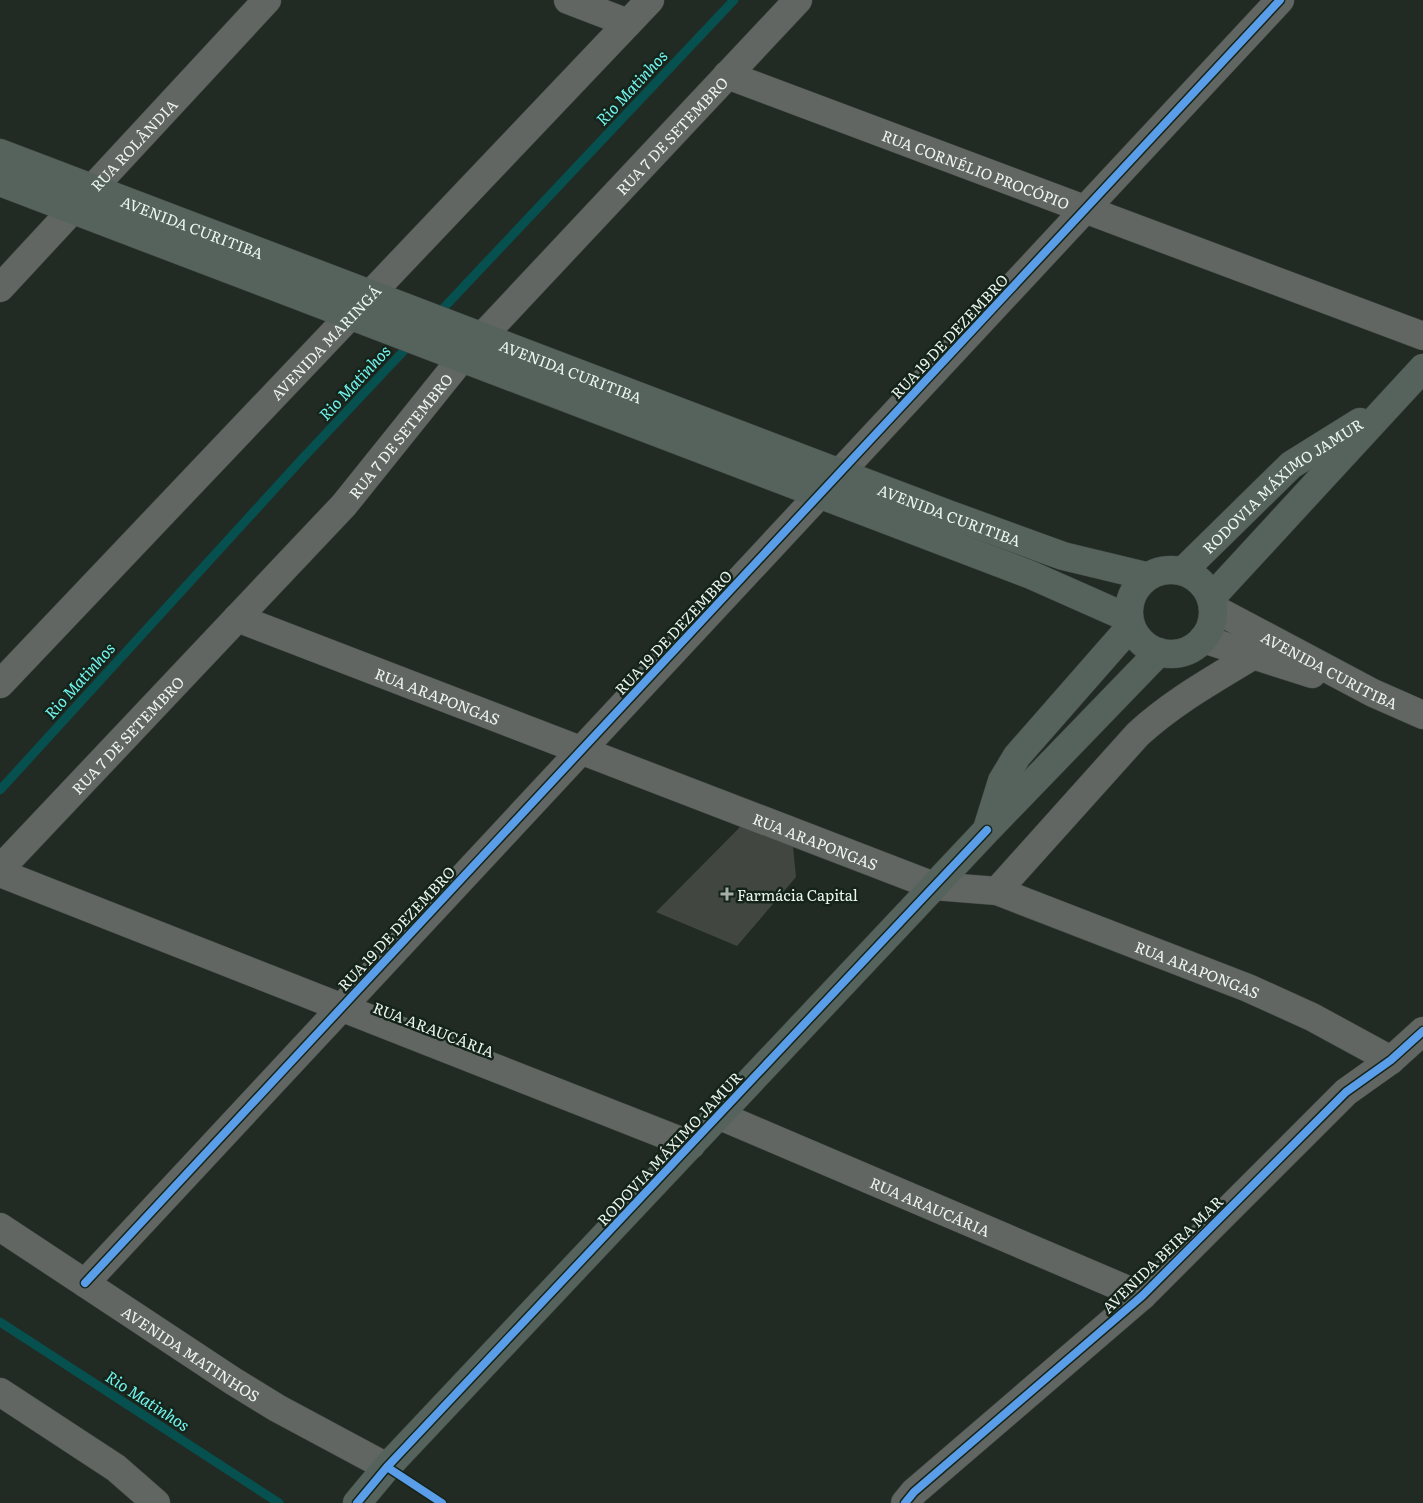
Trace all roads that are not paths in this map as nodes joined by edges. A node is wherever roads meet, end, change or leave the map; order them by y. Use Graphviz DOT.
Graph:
graph roads {
  1 [pos="267,0"];
  2 [pos="568,0"];
  3 [pos="650,0"];
  4 [pos="798,0"];
  5 [pos="1280,0"];
  6 [pos="628,23"];
  7 [pos="726,75"];
  8 [pos="0,153"];
  9 [pos="0,182"];
  10 [pos="93,188"];
  11 [pos="73,209"];
  12 [pos="1085,210"];
  13 [pos="0,288"];
  14 [pos="383,308"];
  15 [pos="352,315"];
  16 [pos="481,336"];
  17 [pos="1423,336"];
  18 [pos="452,354"];
  19 [pos="1423,368"];
  20 [pos="1387,406"];
  21 [pos="840,473"];
  22 [pos="820,495"];
  23 [pos="1183,571"];
  24 [pos="1146,576"];
  25 [pos="1212,603"];
  26 [pos="237,618"];
  27 [pos="1130,622"];
  28 [pos="1203,639"];
  29 [pos="1159,652"];
  30 [pos="1252,656"];
  31 [pos="0,684"];
  32 [pos="1373,693"];
  33 [pos="1423,715"];
  34 [pos="581,750"];
  35 [pos="987,830"];
  36 [pos="0,869"];
  37 [pos="0,874"];
  38 [pos="934,886"];
  39 [pos="997,890"];
  40 [pos="341,1008"];
  41 [pos="1423,1031"];
  42 [pos="1391,1060"];
  43 [pos="718,1115"];
  44 [pos="691,1145"];
  45 [pos="0,1227"];
  46 [pos="85,1283"];
  47 [pos="1142,1296"];
  48 [pos="0,1392"];
  49 [pos="372,1485"];
  50 [pos="910,1498"];
  51 [pos="156,1503"];
  1 -- 10 [label="street, RUA ROLÂNDIA"];
  2 -- 6 [label="street"];
  3 -- 6 [label="street, AVENIDA MARINGÁ"];
  4 -- 7 [label="street, RUA 7 DE SETEMBRO"];
  5 -- 12 [label="street, RUA 19 DE DEZEMBRO"];
  6 -- 14 [label="street, AVENIDA MARINGÁ"];
  7 -- 12 [label="street, RUA CORNÉLIO PROCÓPIO"];
  7 -- 16 [label="street, RUA 7 DE SETEMBRO"];
  8 -- 10 [label="main road, AVENIDA CURITIBA"];
  9 -- 11 [label="main road, AVENIDA CURITIBA"];
  10 -- 11 [label="street, RUA ROLÂNDIA"];
  10 -- 14 [label="main road, AVENIDA CURITIBA"];
  11 -- 13 [label="street, RUA ROLÂNDIA"];
  11 -- 15 [label="main road, AVENIDA CURITIBA"];
  12 -- 17 [label="street, RUA CORNÉLIO PROCÓPIO"];
  12 -- 21 [label="street, RUA 19 DE DEZEMBRO"];
  14 -- 15 [label="street, AVENIDA MARINGÁ"];
  14 -- 16 [label="main road, AVENIDA CURITIBA"];
  14 -- 18 [label="main road, AVENIDA CURITIBA"];
  15 -- 31 [label="street, AVENIDA MARINGÁ"];
  16 -- 18 [label="street, RUA 7 DE SETEMBRO"];
  16 -- 21 [label="main road, AVENIDA CURITIBA"];
  18 -- 22 [label="main road, AVENIDA CURITIBA"];
  18 -- 26 [label="street, RUA 7 DE SETEMBRO"];
  19 -- 20 [label="main road, RODOVIA MÁXIMO JAMUR"];
  20 -- 23 [label="main road, RODOVIA MÁXIMO JAMUR"];
  20 -- 25 [label="main road, RODOVIA MÁXIMO JAMUR"];
  21 -- 22 [label="street, RUA 19 DE DEZEMBRO"];
  21 -- 24 [label="main road, AVENIDA CURITIBA"];
  22 -- 27 [label="main road, AVENIDA CURITIBA"];
  22 -- 34 [label="street, RUA 19 DE DEZEMBRO"];
  23 -- 24 [label="main road"];
  23 -- 25 [label="main road"];
  24 -- 27 [label="main road"];
  25 -- 28 [label="main road"];
  25 -- 32 [label="street, AVENIDA CURITIBA"];
  26 -- 34 [label="street, RUA ARAPONGAS"];
  26 -- 36 [label="street, RUA 7 DE SETEMBRO"];
  27 -- 29 [label="main road"];
  27 -- 35 [label="main road, RODOVIA MÁXIMO JAMUR"];
  28 -- 29 [label="main road"];
  28 -- 30 [label="street"];
  29 -- 35 [label="main road, RODOVIA MÁXIMO JAMUR"];
  30 -- 32 [label="street"];
  30 -- 39 [label="street"];
  32 -- 33 [label="street, AVENIDA CURITIBA"];
  34 -- 38 [label="street, RUA ARAPONGAS"];
  34 -- 40 [label="street, RUA 19 DE DEZEMBRO"];
  35 -- 38 [label="main road, RODOVIA MÁXIMO JAMUR"];
  37 -- 40 [label="street, RUA ARAUCÁRIA"];
  38 -- 39 [label="street, RUA ARAPONGAS"];
  38 -- 43 [label="main road, RODOVIA MÁXIMO JAMUR"];
  39 -- 42 [label="street, RUA ARAPONGAS"];
  40 -- 44 [label="street, RUA ARAUCÁRIA"];
  40 -- 46 [label="street, RUA 19 DE DEZEMBRO"];
  41 -- 42 [label="street, AVENIDA BEIRA MAR"];
  42 -- 47 [label="street, AVENIDA BEIRA MAR"];
  43 -- 44 [label="main road, RODOVIA MÁXIMO JAMUR"];
  43 -- 47 [label="street, RUA ARAUCÁRIA"];
  44 -- 49 [label="main road, RODOVIA MÁXIMO JAMUR"];
  45 -- 46 [label="street, AVENIDA MATINHOS"];
  46 -- 49 [label="street, AVENIDA MATINHOS"];
  47 -- 50 [label="street, AVENIDA BEIRA MAR"];
  48 -- 51 [label="street"];
}
